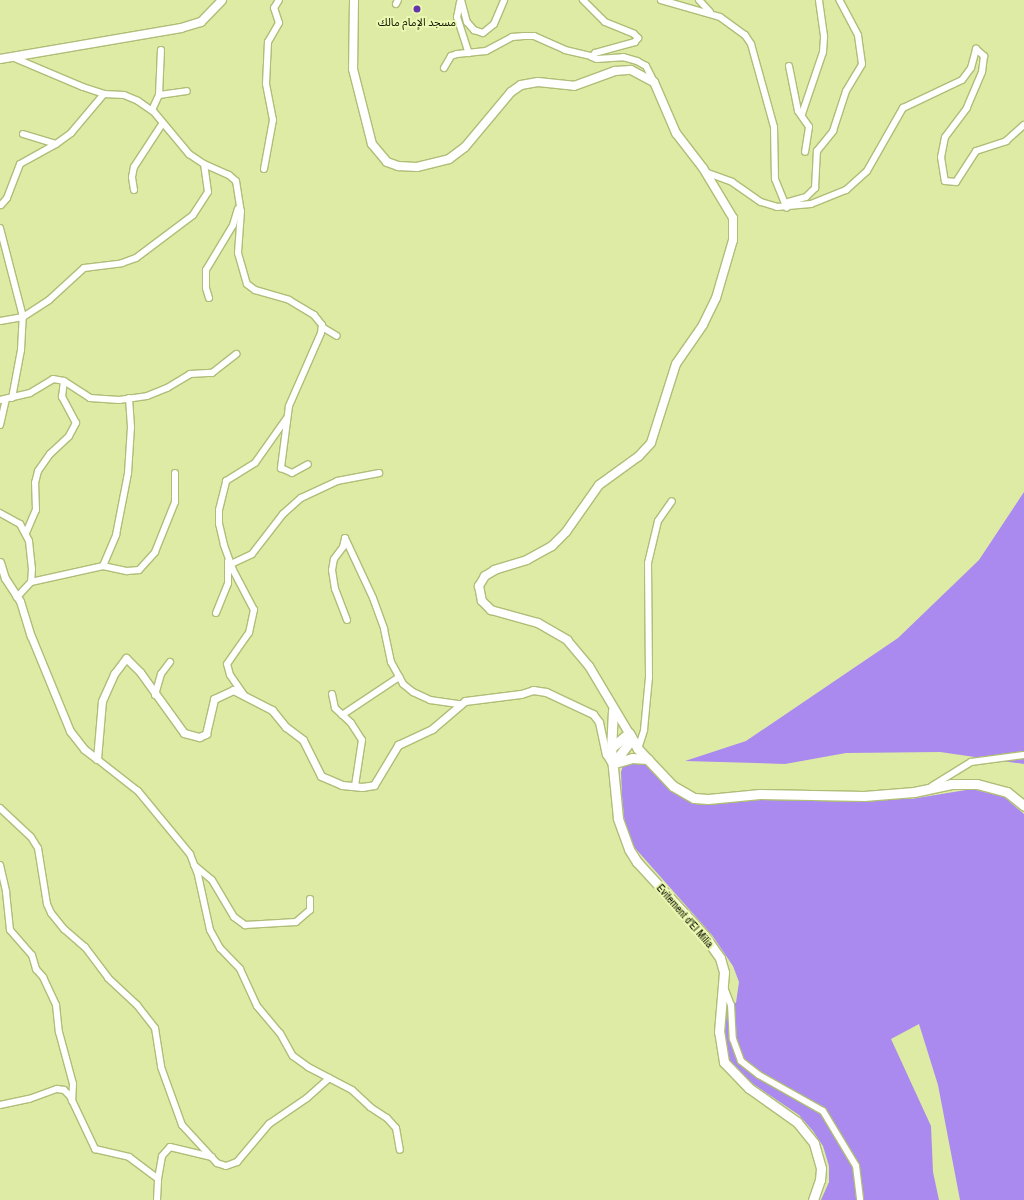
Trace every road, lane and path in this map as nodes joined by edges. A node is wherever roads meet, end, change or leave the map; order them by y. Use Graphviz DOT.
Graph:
graph roads {
  1 [pos="222,0"];
  2 [pos="279,0"];
  3 [pos="354,0"];
  4 [pos="460,0"];
  5 [pos="504,0"];
  6 [pos="583,0"];
  7 [pos="662,0"];
  8 [pos="699,0"];
  9 [pos="819,0"];
  10 [pos="839,0"];
  11 [pos="710,12"];
  12 [pos="161,50"];
  13 [pos="469,53"];
  14 [pos="10,56"];
  15 [pos="591,56"];
  16 [pos="0,59"];
  17 [pos="789,66"];
  18 [pos="444,68"];
  19 [pos="654,82"];
  20 [pos="187,91"];
  21 [pos="104,94"];
  22 [pos="159,95"];
  23 [pos="152,110"];
  24 [pos="802,114"];
  25 [pos="162,124"];
  26 [pos="1024,125"];
  27 [pos="23,134"];
  28 [pos="56,144"];
  29 [pos="805,152"];
  30 [pos="204,164"];
  31 [pos="264,169"];
  32 [pos="705,172"];
  33 [pos="134,190"];
  34 [pos="240,198"];
  35 [pos="0,204"];
  36 [pos="786,205"];
  37 [pos="0,228"];
  38 [pos="209,298"];
  39 [pos="23,317"];
  40 [pos="0,321"];
  41 [pos="322,327"];
  42 [pos="337,336"];
  43 [pos="236,354"];
  44 [pos="64,381"];
  45 [pos="129,398"];
  46 [pos="6,399"];
  47 [pos="288,417"];
  48 [pos="0,425"];
  49 [pos="308,464"];
  50 [pos="175,473"];
  51 [pos="380,473"];
  52 [pos="672,501"];
  53 [pos="0,513"];
  54 [pos="26,533"];
  55 [pos="228,555"];
  56 [pos="0,562"];
  57 [pos="231,564"];
  58 [pos="103,566"];
  59 [pos="31,582"];
  60 [pos="17,597"];
  61 [pos="216,613"];
  62 [pos="347,620"];
  63 [pos="170,662"];
  64 [pos="399,677"];
  65 [pos="332,694"];
  66 [pos="155,695"];
  67 [pos="245,697"];
  68 [pos="460,704"];
  69 [pos="614,710"];
  70 [pos="342,716"];
  71 [pos="630,736"];
  72 [pos="638,749"];
  73 [pos="611,752"];
  74 [pos="1024,755"];
  75 [pos="97,759"];
  76 [pos="648,759"];
  77 [pos="613,764"];
  78 [pos="355,786"];
  79 [pos="929,788"];
  80 [pos="1024,806"];
  81 [pos="0,808"];
  82 [pos="0,865"];
  83 [pos="194,865"];
  84 [pos="310,899"];
  85 [pos="724,987"];
  86 [pos="329,1078"];
  87 [pos="72,1101"];
  88 [pos="0,1105"];
  89 [pos="400,1150"];
  90 [pos="212,1157"];
  91 [pos="158,1180"];
  92 [pos="157,1200"];
  93 [pos="813,1200"];
  94 [pos="860,1200"];
  1 -- 14 [label="main road"];
  2 -- 31 [label="street"];
  3 -- 19 [label="main road"];
  4 -- 5 [label="street"];
  4 -- 13 [label="street"];
  6 -- 15 [label="street"];
  7 -- 11 [label="street"];
  8 -- 11 [label="street"];
  9 -- 24 [label="street"];
  10 -- 36 [label="street"];
  11 -- 36 [label="street"];
  12 -- 22 [label="street"];
  13 -- 15 [label="street"];
  13 -- 18 [label="street"];
  14 -- 16 [label="main road"];
  14 -- 21 [label="street"];
  15 -- 19 [label="street"];
  17 -- 24 [label="street"];
  19 -- 32 [label="main road"];
  20 -- 22 [label="street"];
  21 -- 23 [label="street"];
  21 -- 28 [label="street"];
  22 -- 23 [label="street"];
  23 -- 25 [label="street"];
  24 -- 29 [label="street"];
  25 -- 30 [label="street"];
  25 -- 33 [label="street"];
  26 -- 36 [label="street"];
  27 -- 28 [label="street"];
  28 -- 35 [label="street"];
  30 -- 34 [label="street"];
  30 -- 39 [label="street"];
  32 -- 36 [label="street"];
  32 -- 69 [label="main road"];
  34 -- 38 [label="street"];
  34 -- 41 [label="street"];
  37 -- 39 [label="street"];
  39 -- 40 [label="street"];
  39 -- 46 [label="street"];
  41 -- 42 [label="street"];
  41 -- 47 [label="street"];
  43 -- 45 [label="street"];
  44 -- 45 [label="street"];
  44 -- 46 [label="street"];
  44 -- 54 [label="street"];
  45 -- 58 [label="street"];
  46 -- 48 [label="street"];
  47 -- 49 [label="street"];
  47 -- 55 [label="street"];
  50 -- 58 [label="street"];
  51 -- 57 [label="street"];
  52 -- 72 [label="street"];
  53 -- 54 [label="street"];
  54 -- 59 [label="street"];
  55 -- 57 [label="street"];
  55 -- 61 [label="street"];
  56 -- 60 [label="street"];
  57 -- 67 [label="street"];
  58 -- 59 [label="street"];
  59 -- 60 [label="street"];
  60 -- 75 [label="street"];
  62 -- 64 [label="street"];
  63 -- 66 [label="street"];
  64 -- 68 [label="street"];
  64 -- 70 [label="street"];
  65 -- 70 [label="street"];
  66 -- 67 [label="street"];
  66 -- 75 [label="street"];
  67 -- 78 [label="street"];
  68 -- 77 [label="street"];
  68 -- 78 [label="street"];
  69 -- 71 [label="main road"];
  69 -- 73 [label="main road, Evitement d'El Milia"];
  70 -- 78 [label="street"];
  71 -- 72 [label="main road"];
  71 -- 73 [label="main road"];
  71 -- 77 [label="main road"];
  72 -- 76 [label="main road"];
  73 -- 77 [label="main road, Evitement d'El Milia"];
  74 -- 79 [label="street"];
  75 -- 83 [label="street"];
  76 -- 77 [label="main road"];
  76 -- 79 [label="main road"];
  77 -- 85 [label="main road, Evitement d'El Milia"];
  79 -- 80 [label="main road"];
  81 -- 90 [label="street"];
  82 -- 87 [label="street"];
  83 -- 84 [label="street"];
  83 -- 86 [label="street"];
  85 -- 93 [label="main road, Evitement d'El Milia"];
  85 -- 94 [label="street"];
  86 -- 89 [label="street"];
  86 -- 90 [label="street"];
  87 -- 88 [label="street"];
  87 -- 91 [label="street"];
  90 -- 91 [label="street"];
  91 -- 92 [label="street"];
}
